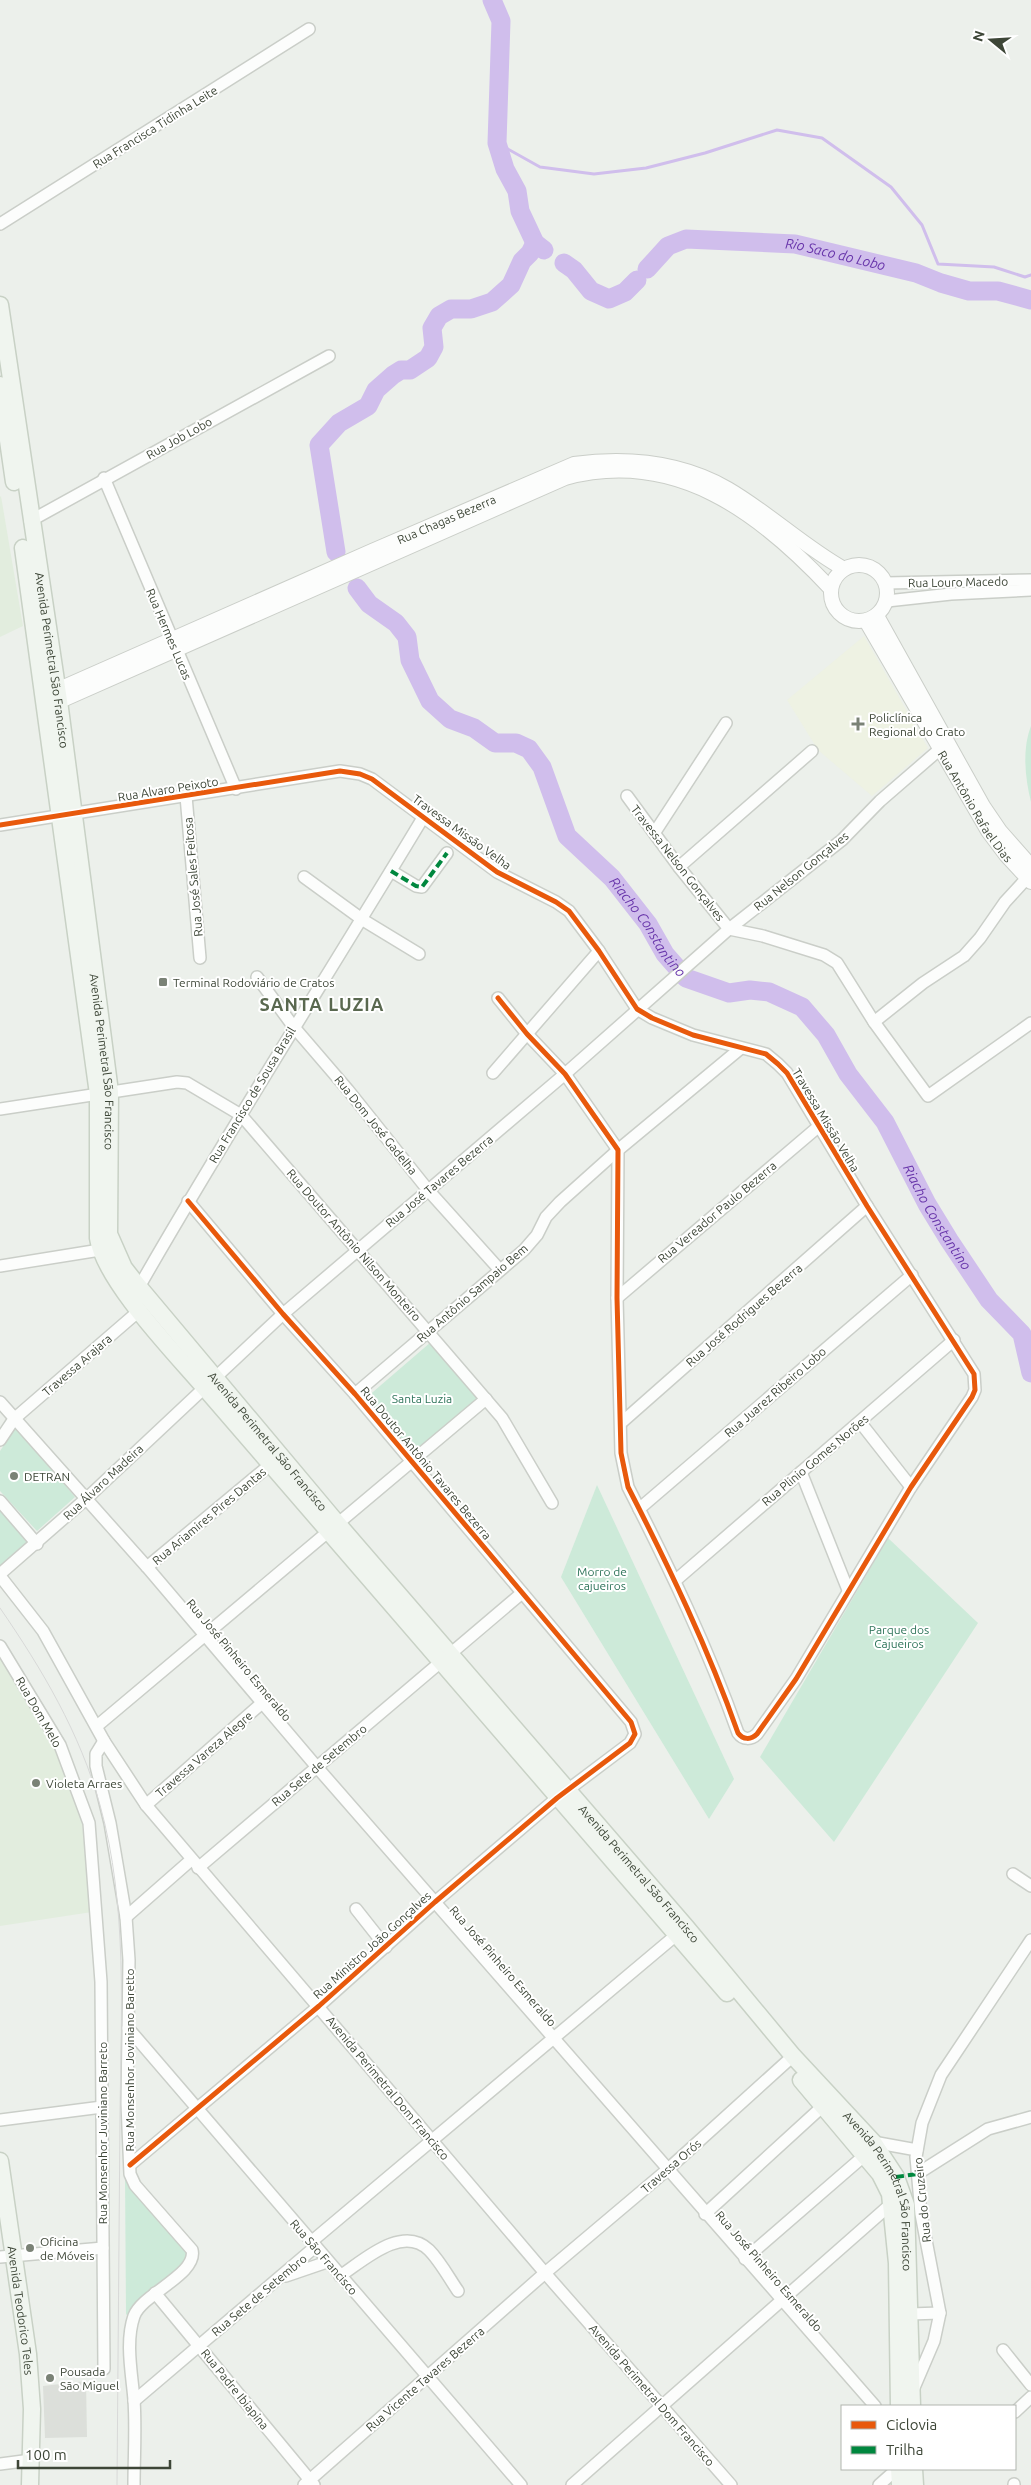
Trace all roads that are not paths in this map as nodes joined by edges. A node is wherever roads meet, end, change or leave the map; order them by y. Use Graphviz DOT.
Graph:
graph roads {
  1 [pos="309,29"];
  2 [pos="0,224"];
  3 [pos="0,305"];
  4 [pos="329,356"];
  5 [pos="0,382"];
  6 [pos="8,432"];
  7 [pos="104,478"];
  8 [pos="30,521"];
  9 [pos="844,569"];
  10 [pos="1031,580"];
  11 [pos="886,583"];
  12 [pos="831,588"];
  13 [pos="1031,590"];
  14 [pos="887,601"];
  15 [pos="871,618"];
  16 [pos="174,645"];
  17 [pos="51,699"];
  18 [pos="726,723"];
  19 [pos="943,745"];
  20 [pos="812,751"];
  21 [pos="340,771"];
  22 [pos="236,788"];
  23 [pos="186,796"];
  24 [pos="627,796"];
  25 [pos="67,815"];
  26 [pos="424,816"];
  27 [pos="0,825"];
  28 [pos="655,832"];
  29 [pos="447,853"];
  30 [pos="679,867"];
  31 [pos="390,871"];
  32 [pos="1030,875"];
  33 [pos="304,877"];
  34 [pos="363,920"];
  35 [pos="729,929"];
  36 [pos="599,952"];
  37 [pos="420,954"];
  38 [pos="200,958"];
  39 [pos="674,976"];
  40 [pos="257,977"];
  41 [pos="498,998"];
  42 [pos="637,1009"];
  43 [pos="874,1022"];
  44 [pos="1031,1023"];
  45 [pos="293,1026"];
  46 [pos="527,1034"];
  47 [pos="740,1048"];
  48 [pos="494,1073"];
  49 [pos="565,1074"];
  50 [pos="104,1093"];
  51 [pos="0,1109"];
  52 [pos="241,1115"];
  53 [pos="818,1127"];
  54 [pos="618,1150"];
  55 [pos="104,1189"];
  56 [pos="428,1190"];
  57 [pos="188,1201"];
  58 [pos="867,1206"];
  59 [pos="100,1250"];
  60 [pos="357,1250"];
  61 [pos="0,1266"];
  62 [pos="499,1269"];
  63 [pos="912,1275"];
  64 [pos="134,1292"];
  65 [pos="617,1298"];
  66 [pos="140,1310"];
  67 [pos="283,1314"];
  68 [pos="428,1331"];
  69 [pos="954,1340"];
  70 [pos="209,1382"];
  71 [pos="356,1394"];
  72 [pos="486,1399"];
  73 [pos="0,1402"];
  74 [pos="14,1419"];
  75 [pos="860,1422"];
  76 [pos="621,1423"];
  77 [pos="0,1440"];
  78 [pos="412,1463"];
  79 [pos="271,1464"];
  80 [pos="801,1472"];
  81 [pos="911,1487"];
  82 [pos="87,1498"];
  83 [pos="0,1501"];
  84 [pos="552,1503"];
  85 [pos="639,1509"];
  86 [pos="332,1526"];
  87 [pos="37,1544"];
  88 [pos="147,1567"];
  89 [pos="0,1575"];
  90 [pos="676,1580"];
  91 [pos="848,1590"];
  92 [pos="522,1593"];
  93 [pos="204,1635"];
  94 [pos="0,1646"];
  95 [pos="446,1658"];
  96 [pos="262,1703"];
  97 [pos="97,1726"];
  98 [pos="104,1741"];
  99 [pos="630,1743"];
  100 [pos="316,1766"];
  101 [pos="562,1794"];
  102 [pos="146,1805"];
  103 [pos="194,1864"];
  104 [pos="1013,1874"];
  105 [pos="1031,1886"];
  106 [pos="96,1898"];
  107 [pos="435,1902"];
  108 [pos="356,1908"];
  109 [pos="126,1917"];
  110 [pos="681,1931"];
  111 [pos="1031,1940"];
  112 [pos="386,1946"];
  113 [pos="319,2006"];
  114 [pos="128,2028"];
  115 [pos="553,2038"];
  116 [pos="790,2059"];
  117 [pos="823,2106"];
  118 [pos="102,2107"];
  119 [pos="197,2109"];
  120 [pos="1031,2117"];
  121 [pos="0,2120"];
  122 [pos="433,2140"];
  123 [pos="869,2148"];
  124 [pos="917,2150"];
  125 [pos="0,2161"];
  126 [pos="130,2165"];
  127 [pos="667,2170"];
  128 [pos="917,2174"];
  129 [pos="891,2204"];
  130 [pos="705,2214"];
  131 [pos="313,2244"];
  132 [pos="104,2248"];
  133 [pos="7,2256"];
  134 [pos="745,2259"];
  135 [pos="327,2262"];
  136 [pos="545,2273"];
  137 [pos="340,2276"];
  138 [pos="282,2277"];
  139 [pos="458,2291"];
  140 [pos="156,2293"];
  141 [pos="782,2301"];
  142 [pos="940,2313"];
  143 [pos="910,2314"];
  144 [pos="199,2345"];
  145 [pos="1003,2350"];
  146 [pos="104,2369"];
  147 [pos="427,2377"];
  148 [pos="1031,2385"];
  149 [pos="1031,2397"];
  150 [pos="911,2400"];
  151 [pos="134,2401"];
  152 [pos="873,2405"];
  153 [pos="899,2405"];
  154 [pos="662,2407"];
  155 [pos="1016,2411"];
  156 [pos="31,2460"];
  157 [pos="0,2464"];
  158 [pos="897,2470"];
  159 [pos="898,2470"];
  160 [pos="914,2470"];
  161 [pos="309,2483"];
  162 [pos="30,2485"];
  163 [pos="134,2485"];
  164 [pos="521,2485"];
  165 [pos="572,2485"];
  166 [pos="731,2485"];
  167 [pos="879,2485"];
  168 [pos="900,2485"];
  169 [pos="915,2485"];
  1 -- 2 [label="street, Rua Francisca Tidinha Leite"];
  3 -- 6 [label="main road, Avenida Perimetral São Francisco"];
  4 -- 7 [label="street, Rua Job Lobo"];
  5 -- 6 [label="main road, Avenida Perimetral São Francisco"];
  6 -- 8 [label="main road, Avenida Perimetral São Francisco"];
  6 -- 17 [label="main road, Avenida Perimetral São Francisco"];
  7 -- 8 [label="street, Rua Job Lobo"];
  7 -- 16 [label="street, Rua Hermes Lucas"];
  8 -- 17 [label="main road, Avenida Perimetral São Francisco"];
  9 -- 11 [label="street"];
  9 -- 12 [label="street"];
  9 -- 16 [label="street, Rua Chagas Bezerra"];
  10 -- 11 [label="street, Rua Louro Macedo"];
  11 -- 14 [label="street"];
  12 -- 15 [label="street"];
  12 -- 16 [label="street, Rua Chagas Bezerra"];
  13 -- 14 [label="street, Rua Louro Macedo"];
  14 -- 15 [label="street"];
  15 -- 19 [label="street, Rua Antônio Rafael Dias"];
  16 -- 17 [label="street, Rua Chagas Bezerra"];
  16 -- 22 [label="street, Rua Hermes Lucas"];
  17 -- 25 [label="main road, Avenida Perimetral São Francisco"];
  18 -- 28 [label="street"];
  19 -- 32 [label="street, Rua Antônio Rafael Dias"];
  19 -- 35 [label="street, Rua Nelson Gonçalves"];
  20 -- 30 [label="street"];
  21 -- 22 [label="street, Rua Alvaro Peixoto"];
  21 -- 26 [label="street, Travessa Missão Velha"];
  22 -- 23 [label="street, Rua Alvaro Peixoto"];
  23 -- 25 [label="street, Rua Alvaro Peixoto"];
  23 -- 38 [label="street, Rua José Sales Feitosa"];
  24 -- 28 [label="street, Travessa Nelson Gonçalves"];
  25 -- 27 [label="street, Rua Alvaro Peixoto"];
  25 -- 50 [label="main road, Avenida Perimetral São Francisco"];
  26 -- 31 [label="street, Rua Francisco de Sousa Brasil"];
  26 -- 36 [label="street, Travessa Missão Velha"];
  28 -- 30 [label="street, Travessa Nelson Gonçalves"];
  29 -- 31 [label="street"];
  30 -- 35 [label="street, Travessa Nelson Gonçalves"];
  31 -- 34 [label="street, Rua Francisco de Sousa Brasil"];
  32 -- 43 [label="street"];
  33 -- 34 [label="street"];
  34 -- 37 [label="street"];
  34 -- 45 [label="street, Rua Francisco de Sousa Brasil"];
  35 -- 39 [label="street, Rua Nelson Gonçalves"];
  35 -- 43 [label="street"];
  36 -- 42 [label="street, Travessa Missão Velha"];
  36 -- 46 [label="street"];
  39 -- 42 [label="street, Rua José Tavares Bezerra"];
  40 -- 45 [label="street, Rua Dom José Gadelha"];
  41 -- 46 [label="street"];
  42 -- 47 [label="street, Travessa Missão Velha"];
  42 -- 49 [label="street, Rua José Tavares Bezerra"];
  43 -- 44 [label="street"];
  45 -- 52 [label="street, Rua Francisco de Sousa Brasil"];
  45 -- 56 [label="street, Rua Dom José Gadelha"];
  46 -- 48 [label="street"];
  46 -- 49 [label="street"];
  47 -- 53 [label="street, Travessa Missão Velha"];
  47 -- 54 [label="street, Rua Antônio Sampaio Bem"];
  49 -- 54 [label="street"];
  49 -- 56 [label="street, Rua José Tavares Bezerra"];
  50 -- 51 [label="street, Rua Doutor Antônio Nilson Monteiro"];
  50 -- 52 [label="street, Rua Doutor Antônio Nilson Monteiro"];
  50 -- 55 [label="main road, Avenida Perimetral São Francisco"];
  52 -- 57 [label="street, Rua Francisco de Sousa Brasil"];
  52 -- 60 [label="street, Rua Doutor Antônio Nilson Monteiro"];
  53 -- 58 [label="street, Travessa Missão Velha"];
  53 -- 65 [label="street, Rua Vereador Paulo Bezerra"];
  54 -- 62 [label="street, Rua Antônio Sampaio Bem"];
  54 -- 65 [label="street"];
  55 -- 59 [label="main road, Avenida Perimetral São Francisco"];
  55 -- 64 [label="main road, Avenida Perimetral São Francisco"];
  56 -- 60 [label="street, Rua José Tavares Bezerra"];
  56 -- 62 [label="street, Rua Dom José Gadelha"];
  57 -- 64 [label="street, Rua Francisco de Sousa Brasil"];
  57 -- 67 [label="street, Rua Doutor Antônio Tavares Bezerra"];
  58 -- 63 [label="street, Travessa Missão Velha"];
  58 -- 76 [label="street, Rua José Rodrigues Bezerra"];
  59 -- 61 [label="street"];
  59 -- 64 [label="main road, Avenida Perimetral São Francisco"];
  60 -- 67 [label="street, Rua José Tavares Bezerra"];
  60 -- 68 [label="street, Rua Doutor Antônio Nilson Monteiro"];
  62 -- 68 [label="street, Rua Antônio Sampaio Bem"];
  63 -- 69 [label="street, Travessa Missão Velha"];
  63 -- 85 [label="street, Rua Juarez Ribeiro Lobo"];
  64 -- 66 [label="main road, Avenida Perimetral São Francisco"];
  64 -- 70 [label="main road, Avenida Perimetral São Francisco"];
  65 -- 76 [label="street"];
  66 -- 70 [label="main road, Avenida Perimetral São Francisco"];
  66 -- 74 [label="street, Travessa Arajara"];
  67 -- 70 [label="street, Rua José Tavares Bezerra"];
  67 -- 71 [label="street, Rua Doutor Antônio Tavares Bezerra"];
  68 -- 71 [label="street, Rua Antônio Sampaio Bem"];
  68 -- 72 [label="street, Rua Doutor Antônio Nilson Monteiro"];
  69 -- 75 [label="street, Rua Plinio Gomes Norões"];
  69 -- 81 [label="street, Travessa Missão Velha"];
  70 -- 79 [label="main road, Avenida Perimetral São Francisco"];
  70 -- 82 [label="street, Rua Álvaro Madeira"];
  70 -- 86 [label="main road, Avenida Perimetral São Francisco"];
  71 -- 78 [label="street, Rua Doutor Antônio Tavares Bezerra"];
  72 -- 78 [label="street"];
  72 -- 84 [label="street, Rua Doutor Antônio Nilson Monteiro"];
  73 -- 74 [label="street, Rua José Pinheiro Esmeraldo"];
  74 -- 77 [label="street, Travessa Arajara"];
  74 -- 82 [label="street, Rua José Pinheiro Esmeraldo"];
  75 -- 80 [label="street, Rua Plinio Gomes Norões"];
  75 -- 81 [label="street"];
  76 -- 85 [label="street"];
  78 -- 86 [label="street"];
  78 -- 92 [label="street, Rua Doutor Antônio Tavares Bezerra"];
  79 -- 86 [label="main road, Avenida Perimetral São Francisco"];
  79 -- 88 [label="street, Rua Ariamires Pires Dantas"];
  80 -- 90 [label="street, Rua Plinio Gomes Norões"];
  80 -- 91 [label="street"];
  81 -- 91 [label="street"];
  82 -- 87 [label="street, Rua Álvaro Madeira"];
  82 -- 88 [label="street, Rua José Pinheiro Esmeraldo"];
  83 -- 87 [label="street"];
  85 -- 90 [label="street"];
  86 -- 93 [label="street"];
  86 -- 95 [label="main road, Avenida Perimetral São Francisco"];
  87 -- 89 [label="street, Rua Álvaro Madeira"];
  88 -- 93 [label="street, Rua José Pinheiro Esmeraldo"];
  89 -- 97 [label="street, Avenida Perimetral Dom Francisco"];
  90 -- 91 [label="street"];
  92 -- 95 [label="street, Rua Sete de Setembro"];
  92 -- 99 [label="street, Rua Doutor Antônio Tavares Bezerra"];
  93 -- 96 [label="street, Rua José Pinheiro Esmeraldo"];
  93 -- 97 [label="street"];
  94 -- 106 [label="street, Rua Dom Melo"];
  95 -- 100 [label="street, Rua Sete de Setembro"];
  95 -- 101 [label="main road, Avenida Perimetral São Francisco"];
  96 -- 100 [label="street, Rua José Pinheiro Esmeraldo"];
  96 -- 102 [label="street, Travessa Vareza Alegre"];
  97 -- 98 [label="street, Avenida Perimetral Dom Francisco"];
  98 -- 102 [label="street, Avenida Perimetral Dom Francisco"];
  98 -- 109 [label="street, Rua Monsenhor Joviniano Baretto"];
  99 -- 101 [label="street, Rua Ministro João Gonçalves"];
  100 -- 103 [label="street, Rua Sete de Setembro"];
  100 -- 107 [label="street, Rua José Pinheiro Esmeraldo"];
  101 -- 107 [label="street, Rua Ministro João Gonçalves"];
  101 -- 110 [label="main road, Avenida Perimetral São Francisco"];
  102 -- 103 [label="street, Avenida Perimetral Dom Francisco"];
  103 -- 109 [label="street, Rua Sete de Setembro"];
  103 -- 113 [label="street, Avenida Perimetral Dom Francisco"];
  104 -- 105 [label="street"];
  106 -- 118 [label="street, Rua Monsenhor Juviniano Barreto"];
  107 -- 112 [label="street, Rua Ministro João Gonçalves"];
  107 -- 115 [label="street, Rua José Pinheiro Esmeraldo"];
  108 -- 112 [label="street"];
  109 -- 114 [label="street, Rua Monsenhor Joviniano Baretto"];
  110 -- 115 [label="street, Rua Sete de Setembro"];
  110 -- 116 [label="main road, Avenida Perimetral São Francisco"];
  111 -- 124 [label="street, Rua do Cruzeiro"];
  112 -- 113 [label="street, Rua Ministro João Gonçalves"];
  113 -- 119 [label="street, Rua Ministro João Gonçalves"];
  113 -- 122 [label="street, Avenida Perimetral Dom Francisco"];
  114 -- 119 [label="street, Rua São Francisco"];
  114 -- 126 [label="street, Rua Monsenhor Joviniano Baretto"];
  115 -- 122 [label="street, Rua Sete de Setembro"];
  115 -- 127 [label="street, Rua José Pinheiro Esmeraldo"];
  116 -- 117 [label="main road, Avenida Perimetral São Francisco"];
  116 -- 123 [label="main road, Avenida Perimetral São Francisco"];
  116 -- 127 [label="street, Travessa Orós"];
  117 -- 123 [label="main road, Avenida Perimetral São Francisco"];
  117 -- 130 [label="street"];
  118 -- 121 [label="street"];
  118 -- 132 [label="street, Rua Monsenhor Juviniano Barreto"];
  119 -- 126 [label="street, Rua Ministro João Gonçalves"];
  119 -- 131 [label="street, Rua São Francisco"];
  120 -- 128 [label="street"];
  122 -- 131 [label="street, Rua Sete de Setembro"];
  122 -- 136 [label="street, Avenida Perimetral Dom Francisco"];
  123 -- 124 [label="street"];
  123 -- 129 [label="main road, Avenida Perimetral São Francisco"];
  123 -- 134 [label="street"];
  123 -- 143 [label="main road, Avenida Perimetral São Francisco"];
  124 -- 128 [label="street, Rua do Cruzeiro"];
  125 -- 133 [label="main road, Avenida Teodorico Teles"];
  126 -- 140 [label="street, Rua Monsenhor Joviniano Baretto"];
  127 -- 130 [label="street, Rua José Pinheiro Esmeraldo"];
  127 -- 136 [label="street, Travessa Orós"];
  128 -- 142 [label="street, Rua do Cruzeiro"];
  129 -- 141 [label="street"];
  129 -- 153 [label="main road, Avenida Perimetral São Francisco"];
  130 -- 134 [label="street, Rua José Pinheiro Esmeraldo"];
  131 -- 135 [label="street, Rua São Francisco"];
  131 -- 138 [label="street, Rua Sete de Setembro"];
  132 -- 133 [label="street"];
  132 -- 146 [label="street, Rua Monsenhor Juviniano Barreto"];
  133 -- 156 [label="main road, Avenida Teodorico Teles"];
  134 -- 141 [label="street, Rua José Pinheiro Esmeraldo"];
  135 -- 137 [label="street, Rua São Francisco"];
  135 -- 138 [label="street"];
  136 -- 147 [label="street, Rua Vicente Tavares Bezerra"];
  136 -- 154 [label="street, Avenida Perimetral Dom Francisco"];
  137 -- 139 [label="street"];
  137 -- 147 [label="street, Rua São Francisco"];
  138 -- 144 [label="street, Rua Sete de Setembro"];
  140 -- 144 [label="street, Rua Padre Ibiapina"];
  140 -- 151 [label="street, Rua Monsenhor Joviniano Baretto"];
  141 -- 152 [label="street, Rua José Pinheiro Esmeraldo"];
  141 -- 154 [label="street"];
  142 -- 143 [label="street"];
  142 -- 150 [label="street, Rua do Cruzeiro"];
  143 -- 150 [label="main road, Avenida Perimetral São Francisco"];
  144 -- 151 [label="street, Rua Sete de Setembro"];
  144 -- 161 [label="street, Rua Padre Ibiapina"];
  145 -- 148 [label="street"];
  147 -- 161 [label="street, Rua Vicente Tavares Bezerra"];
  147 -- 164 [label="street, Rua São Francisco"];
  149 -- 155 [label="street"];
  151 -- 163 [label="street, Rua Monsenhor Joviniano Baretto"];
  154 -- 165 [label="street"];
  154 -- 166 [label="street, Avenida Perimetral Dom Francisco"];
  156 -- 157 [label="street"];
  156 -- 162 [label="main road, Avenida Teodorico Teles"];
  158 -- 167 [label="street"];
  159 -- 168 [label="main road"];
  160 -- 169 [label="main road"];
}
